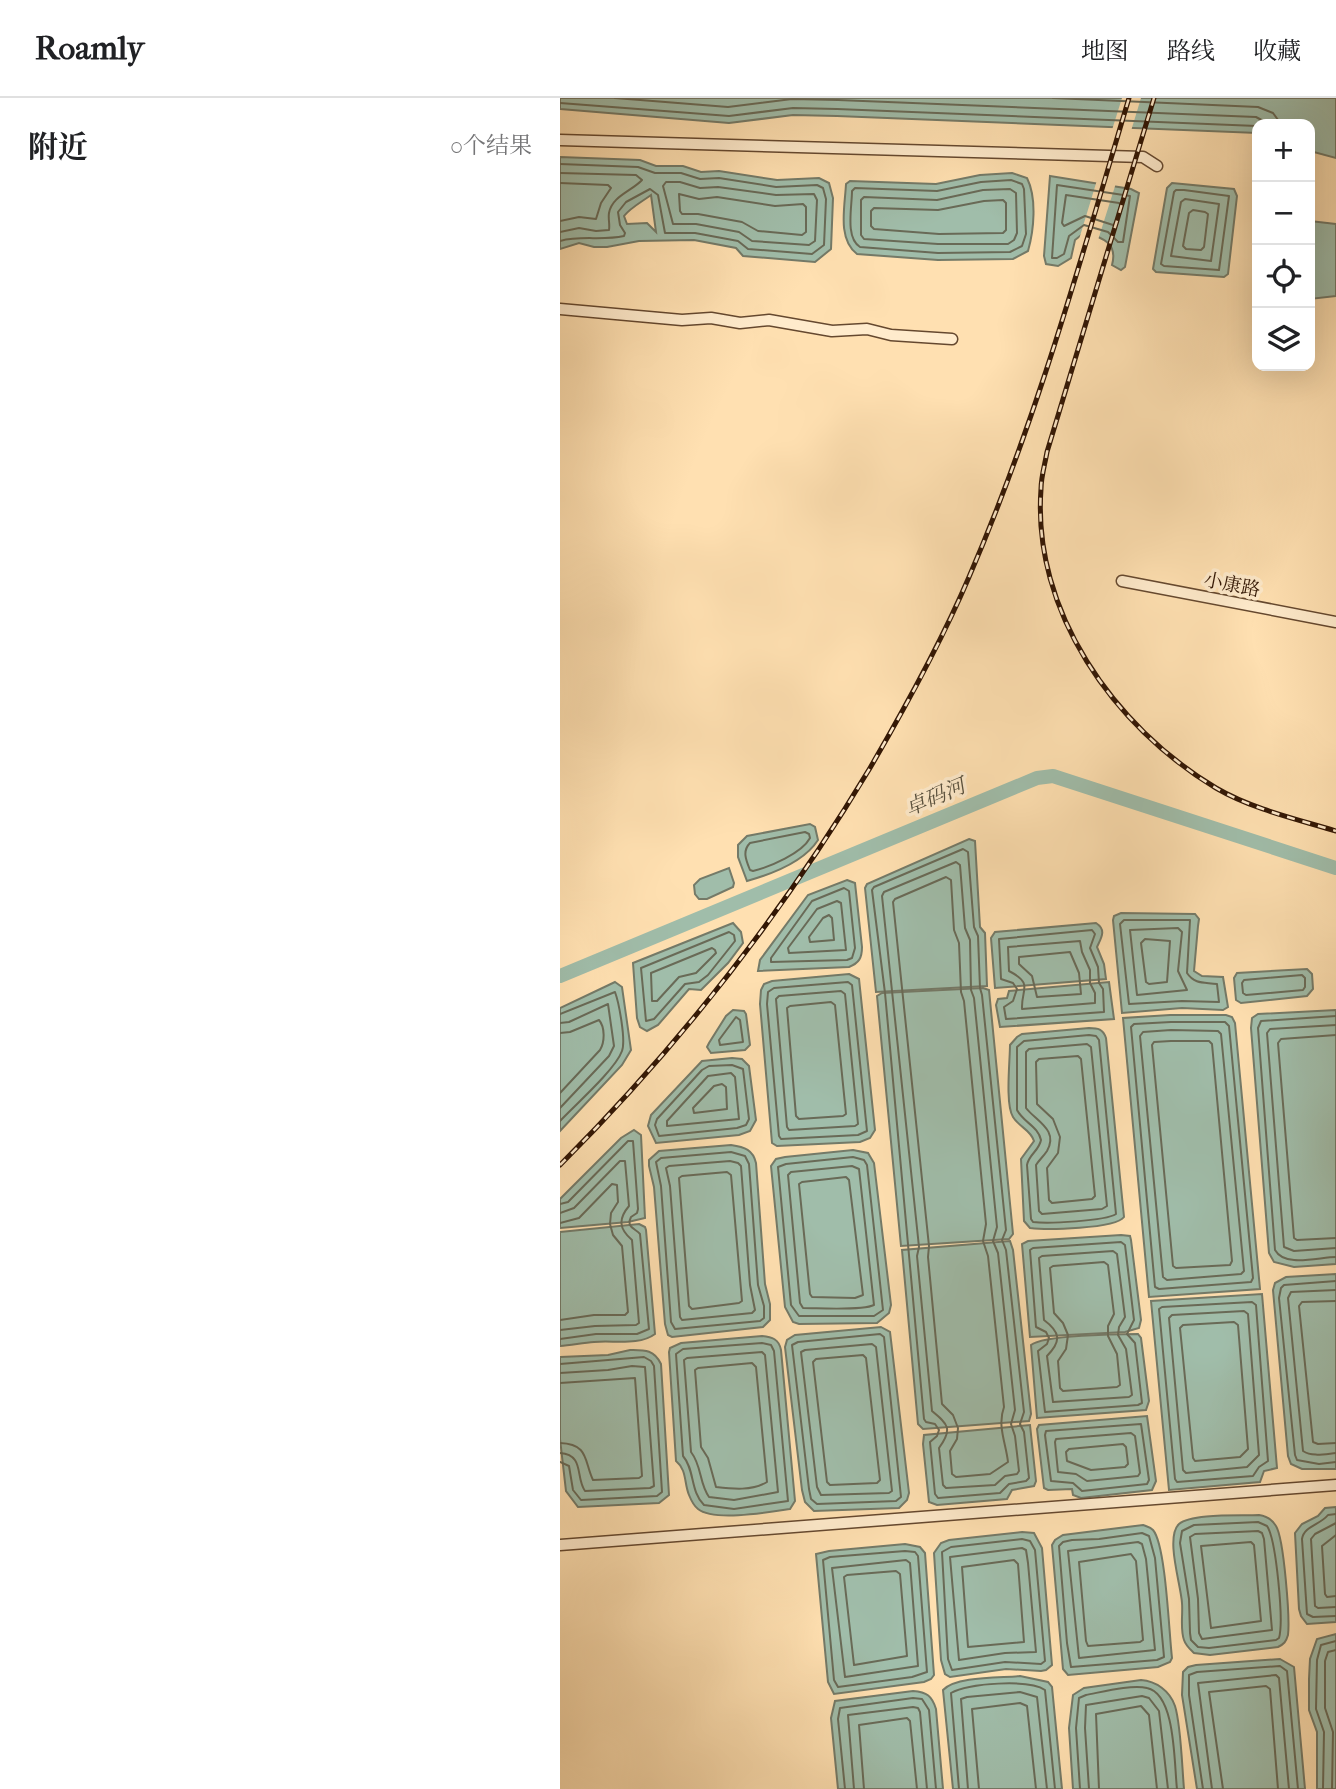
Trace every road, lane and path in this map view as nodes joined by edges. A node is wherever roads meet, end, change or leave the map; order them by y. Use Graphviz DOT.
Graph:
graph roads {
  1 [pos="560,140"];
  2 [pos="1157,166"];
  3 [pos="560,309"];
  4 [pos="952,339"];
  5 [pos="1122,581"];
  6 [pos="1336,621"];
  7 [pos="1336,1485"];
  8 [pos="560,1545"];
  1 -- 2 [label="street"];
  3 -- 4 [label="street"];
  5 -- 6 [label="street, 小康路"];
  7 -- 8 [label="street"];
}
